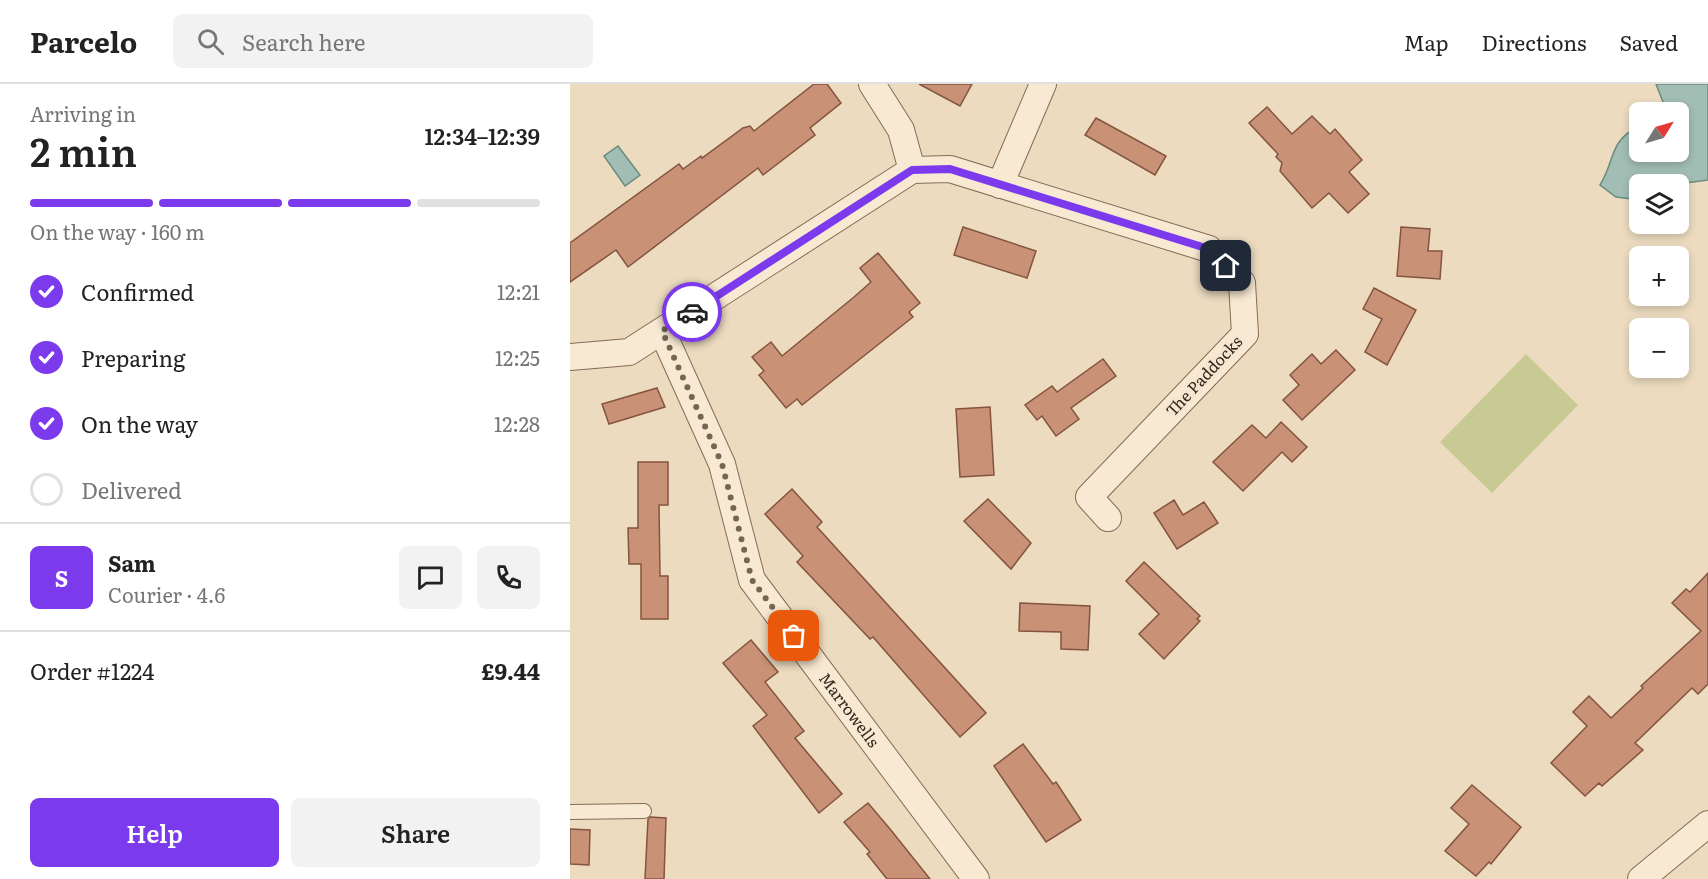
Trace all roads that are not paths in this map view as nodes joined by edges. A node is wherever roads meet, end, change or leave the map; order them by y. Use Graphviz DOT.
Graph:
graph roads {
  1 [pos="872,84"];
  2 [pos="1043,84"];
  3 [pos="912,170"];
  4 [pos="1000,185"];
  5 [pos="662,331"];
  6 [pos="570,357"];
  7 [pos="1108,518"];
  8 [pos="644,811"];
  9 [pos="570,812"];
  10 [pos="1708,824"];
  11 [pos="976,879"];
  12 [pos="1641,879"];
  1 -- 3 [label="street"];
  2 -- 4 [label="street"];
  3 -- 4 [label="street, The Paddocks"];
  3 -- 5 [label="street"];
  4 -- 7 [label="street, The Paddocks"];
  5 -- 6 [label="street"];
  5 -- 11 [label="street, Marrowells"];
  8 -- 9 [label="lane"];
  10 -- 12 [label="street"];
}
